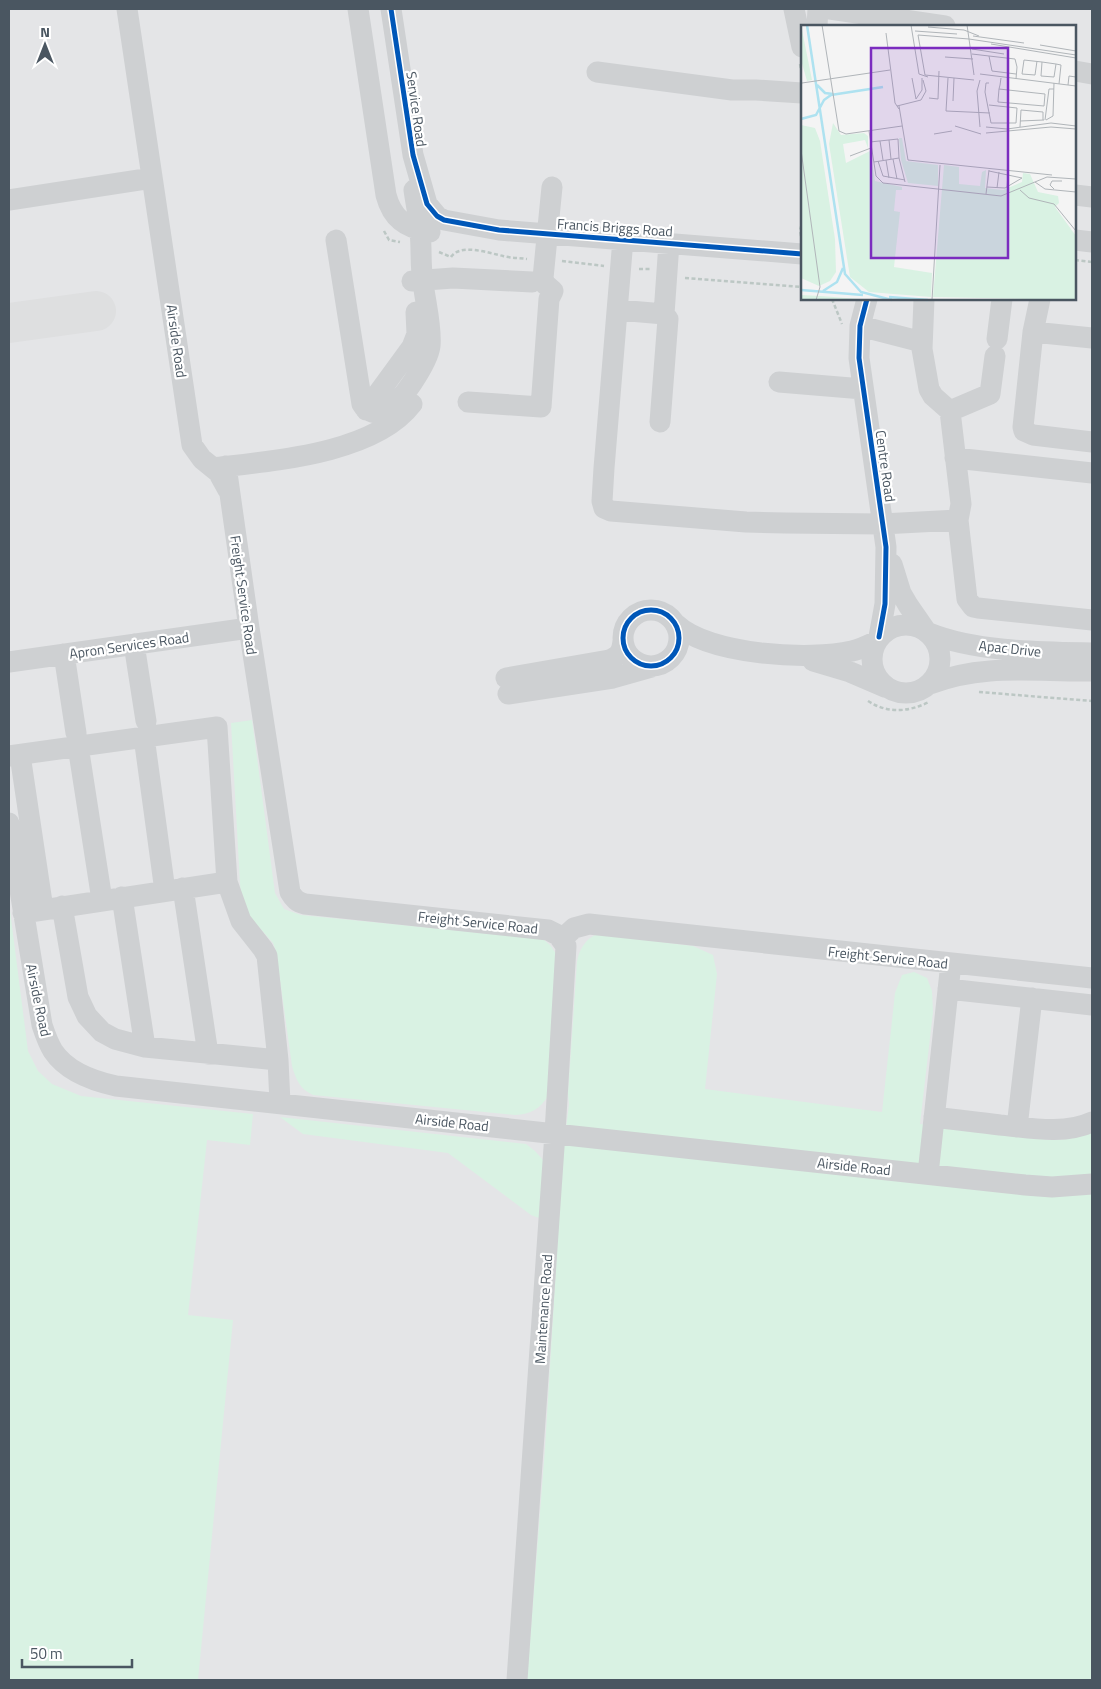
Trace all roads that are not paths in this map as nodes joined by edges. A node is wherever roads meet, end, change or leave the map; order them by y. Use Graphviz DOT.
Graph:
graph roads {
  1 [pos="127,9"];
  2 [pos="358,9"];
  3 [pos="391,9"];
  4 [pos="794,9"];
  5 [pos="804,9"];
  6 [pos="818,9"];
  7 [pos="830,9"];
  8 [pos="810,25"];
  9 [pos="817,25"];
  10 [pos="938,25"];
  11 [pos="801,42"];
  12 [pos="399,58"];
  13 [pos="367,64"];
  14 [pos="1076,71"];
  15 [pos="597,72"];
  16 [pos="1092,74"];
  17 [pos="801,93"];
  18 [pos="413,155"];
  19 [pos="152,178"];
  20 [pos="552,187"];
  21 [pos="1076,196"];
  22 [pos="1092,197"];
  23 [pos="9,200"];
  24 [pos="431,209"];
  25 [pos="412,227"];
  26 [pos="500,230"];
  27 [pos="541,234"];
  28 [pos="623,239"];
  29 [pos="801,239"];
  30 [pos="336,240"];
  31 [pos="1076,240"];
  32 [pos="1092,242"];
  33 [pos="669,243"];
  34 [pos="731,247"];
  35 [pos="801,254"];
  36 [pos="423,280"];
  37 [pos="532,282"];
  38 [pos="551,294"];
  39 [pos="856,300"];
  40 [pos="868,300"];
  41 [pos="924,300"];
  42 [pos="1002,300"];
  43 [pos="1040,300"];
  44 [pos="618,310"];
  45 [pos="664,314"];
  46 [pos="861,324"];
  47 [pos="1033,332"];
  48 [pos="1092,338"];
  49 [pos="922,342"];
  50 [pos="779,382"];
  51 [pos="863,389"];
  52 [pos="468,402"];
  53 [pos="950,411"];
  54 [pos="660,422"];
  55 [pos="1092,442"];
  56 [pos="955,458"];
  57 [pos="219,467"];
  58 [pos="1092,473"];
  59 [pos="958,520"];
  60 [pos="882,524"];
  61 [pos="886,547"];
  62 [pos="1092,620"];
  63 [pos="676,624"];
  64 [pos="249,628"];
  65 [pos="927,632"];
  66 [pos="878,639"];
  67 [pos="623,641"];
  68 [pos="134,644"];
  69 [pos="733,649"];
  70 [pos="1092,653"];
  71 [pos="64,654"];
  72 [pos="794,656"];
  73 [pos="9,662"];
  74 [pos="660,664"];
  75 [pos="1092,671"];
  76 [pos="930,684"];
  77 [pos="891,690"];
  78 [pos="145,729"];
  79 [pos="77,740"];
  80 [pos="14,756"];
  81 [pos="9,823"];
  82 [pos="227,882"];
  83 [pos="174,890"];
  84 [pos="112,898"];
  85 [pos="43,909"];
  86 [pos="562,939"];
  87 [pos="951,963"];
  88 [pos="1092,978"];
  89 [pos="948,989"];
  90 [pos="1032,998"];
  91 [pos="1092,1006"];
  92 [pos="145,1047"];
  93 [pos="208,1054"];
  94 [pos="278,1060"];
  95 [pos="280,1103"];
  96 [pos="934,1117"];
  97 [pos="1092,1122"];
  98 [pos="1017,1127"];
  99 [pos="555,1134"];
  100 [pos="928,1174"];
  101 [pos="1092,1184"];
  102 [pos="517,1680"];
  1 -- 19 [label="street, Airside Road"];
  2 -- 13 [label="street"];
  3 -- 12 [label="street, Service Road"];
  4 -- 11 [label="street"];
  5 -- 8 [label="street"];
  6 -- 9 [label="street"];
  7 -- 10 [label="street"];
  12 -- 13 [label="street"];
  12 -- 18 [label="street, Service Road"];
  13 -- 25 [label="street"];
  14 -- 16 [label="street"];
  15 -- 17 [label="street"];
  18 -- 24 [label="street, Service Road"];
  18 -- 25 [label="street"];
  19 -- 23 [label="street"];
  19 -- 57 [label="street, Airside Road"];
  20 -- 27 [label="street"];
  21 -- 22 [label="street"];
  24 -- 26 [label="street, Francis Briggs Road"];
  25 -- 26 [label="street"];
  25 -- 36 [label="street"];
  25 -- 36 [label="street"];
  26 -- 27 [label="street, Francis Briggs Road"];
  27 -- 28 [label="street, Francis Briggs Road"];
  27 -- 37 [label="street"];
  27 -- 38 [label="street"];
  28 -- 33 [label="street, Francis Briggs Road"];
  28 -- 44 [label="street"];
  29 -- 34 [label="street, Francis Briggs Road"];
  30 -- 36 [label="street"];
  31 -- 32 [label="street"];
  33 -- 34 [label="street, Francis Briggs Road"];
  33 -- 45 [label="street"];
  34 -- 35 [label="street, Francis Briggs Road"];
  36 -- 37 [label="street"];
  36 -- 57 [label="street"];
  37 -- 38 [label="street"];
  38 -- 52 [label="street"];
  39 -- 46 [label="street, Centre Road"];
  40 -- 46 [label="street, Centre Road"];
  41 -- 49 [label="street"];
  42 -- 53 [label="street"];
  43 -- 47 [label="street"];
  44 -- 45 [label="street"];
  44 -- 60 [label="street"];
  45 -- 54 [label="street"];
  46 -- 49 [label="street"];
  46 -- 51 [label="street, Centre Road"];
  47 -- 48 [label="street"];
  47 -- 55 [label="street"];
  49 -- 53 [label="street"];
  50 -- 51 [label="street"];
  51 -- 60 [label="street, Centre Road"];
  53 -- 56 [label="street"];
  56 -- 58 [label="street"];
  56 -- 59 [label="street"];
  57 -- 64 [label="street, Freight Service Road"];
  59 -- 60 [label="street"];
  59 -- 62 [label="street"];
  60 -- 61 [label="street, Centre Road"];
  61 -- 65 [label="street, Centre Road"];
  61 -- 66 [label="street, Centre Road"];
  63 -- 67 [label="street"];
  63 -- 69 [label="street"];
  63 -- 74 [label="street"];
  64 -- 68 [label="street, Apron Services Road"];
  64 -- 86 [label="street, Freight Service Road"];
  65 -- 66 [label="street"];
  65 -- 70 [label="street, Apac Drive"];
  65 -- 76 [label="street"];
  66 -- 72 [label="street"];
  66 -- 77 [label="street"];
  67 -- 74 [label="street"];
  67 -- 74 [label="street"];
  68 -- 71 [label="street, Apron Services Road"];
  68 -- 78 [label="street"];
  69 -- 72 [label="street"];
  69 -- 74 [label="street"];
  71 -- 73 [label="street, Apron Services Road"];
  71 -- 79 [label="street"];
  72 -- 77 [label="street"];
  75 -- 76 [label="street, Apac Drive"];
  76 -- 77 [label="street"];
  78 -- 79 [label="street"];
  78 -- 82 [label="street"];
  78 -- 83 [label="street"];
  79 -- 80 [label="street"];
  79 -- 84 [label="street"];
  80 -- 85 [label="street"];
  81 -- 85 [label="street, Airside Road"];
  82 -- 83 [label="street"];
  82 -- 94 [label="street"];
  83 -- 84 [label="street"];
  83 -- 93 [label="street"];
  84 -- 85 [label="street"];
  84 -- 92 [label="street"];
  85 -- 92 [label="street"];
  85 -- 95 [label="street, Airside Road"];
  86 -- 87 [label="street, Freight Service Road"];
  86 -- 99 [label="street, Maintenance Road"];
  87 -- 88 [label="street, Freight Service Road"];
  87 -- 89 [label="street"];
  89 -- 90 [label="street"];
  89 -- 96 [label="street"];
  90 -- 91 [label="street"];
  90 -- 98 [label="street"];
  92 -- 93 [label="street"];
  93 -- 94 [label="street"];
  94 -- 95 [label="street"];
  95 -- 99 [label="street, Airside Road"];
  96 -- 98 [label="street"];
  96 -- 100 [label="street"];
  97 -- 98 [label="street"];
  99 -- 100 [label="street, Airside Road"];
  99 -- 102 [label="street, Maintenance Road"];
  100 -- 101 [label="street, Airside Road"];
}
